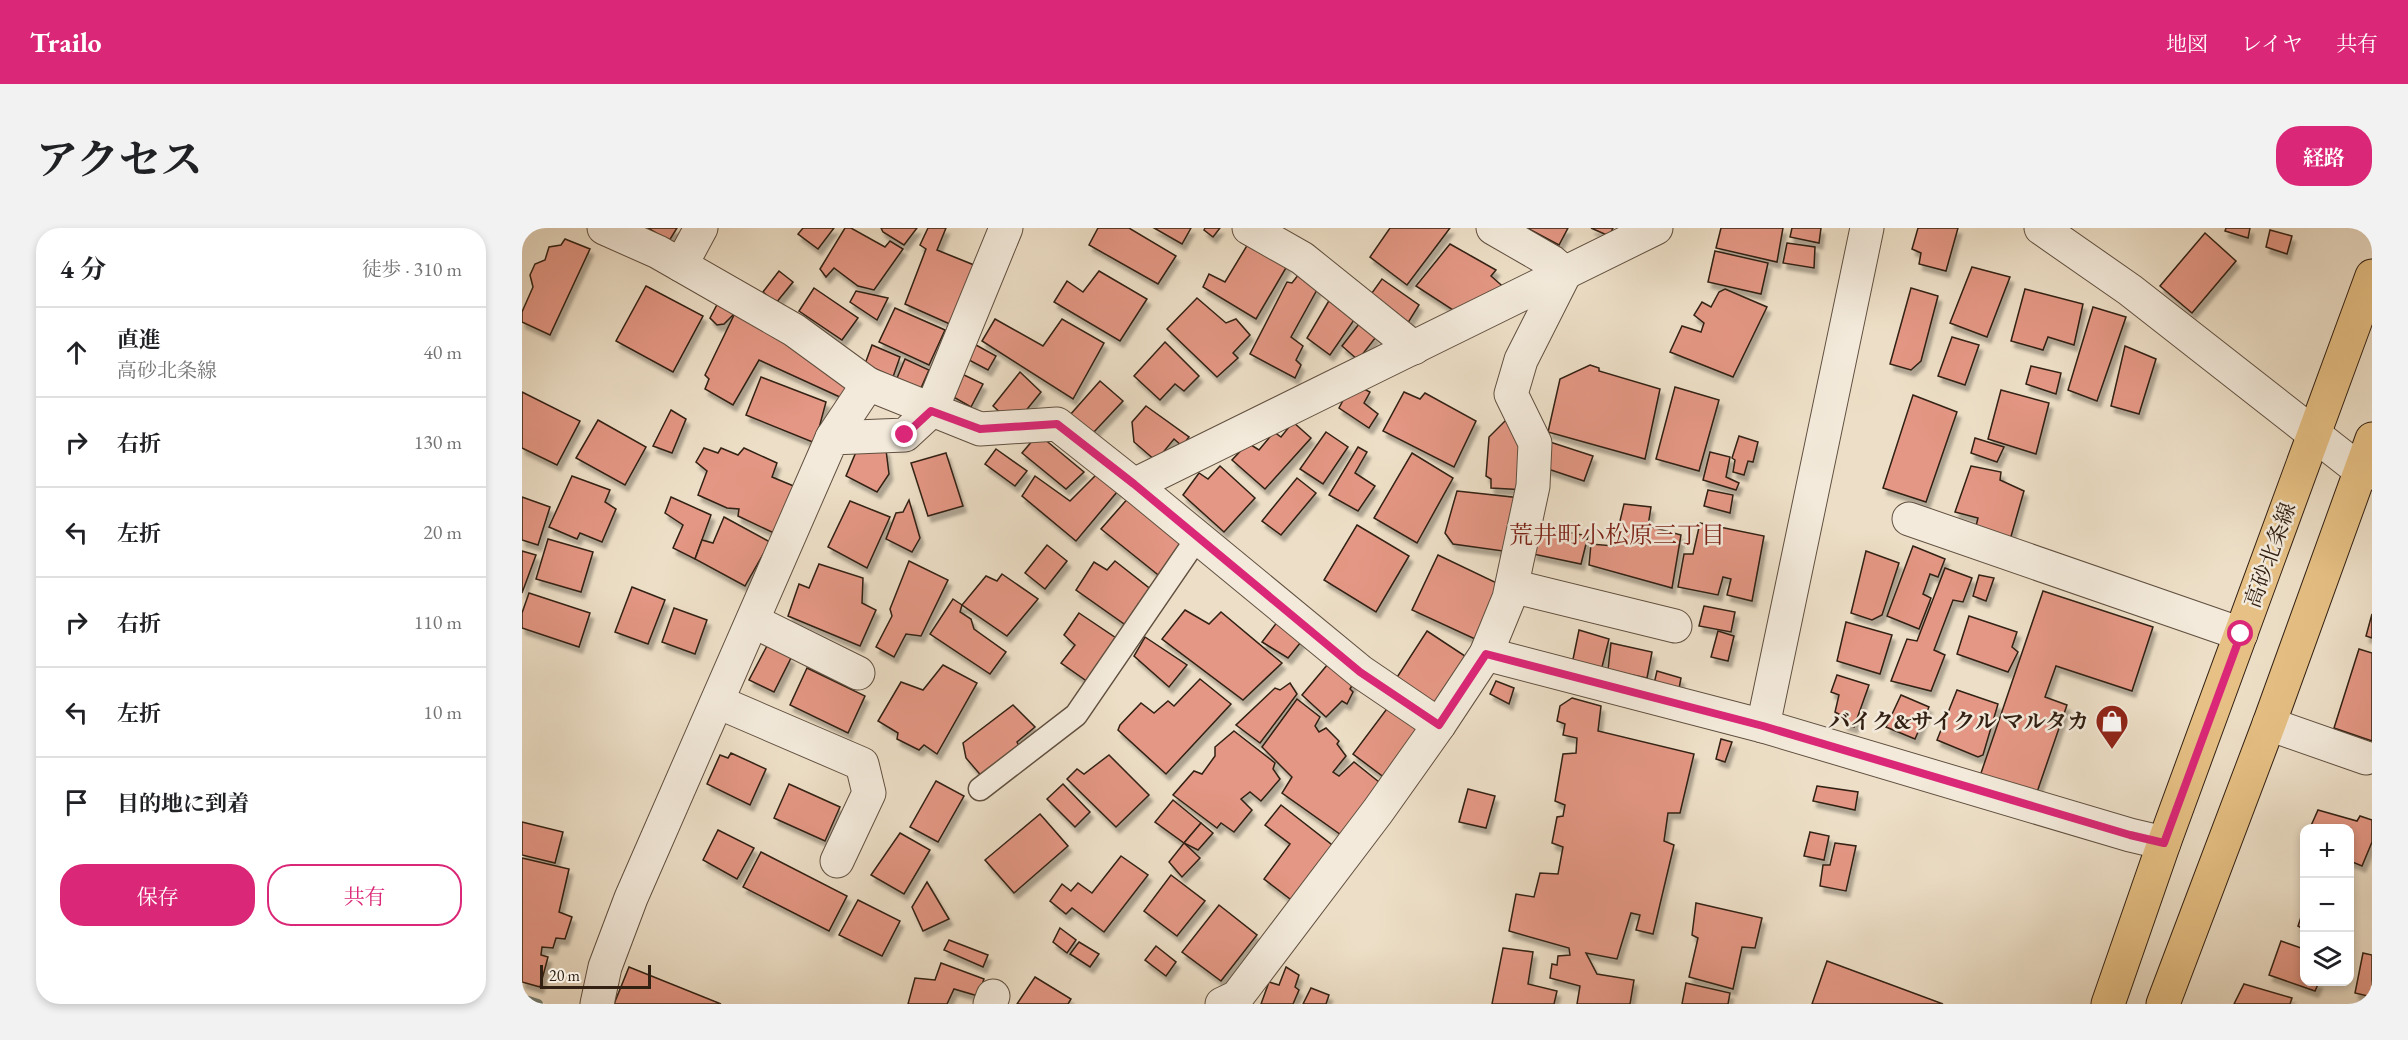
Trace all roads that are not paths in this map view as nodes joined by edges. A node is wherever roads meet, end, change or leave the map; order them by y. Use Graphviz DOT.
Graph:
graph roads {
  1 [pos="604,228"];
  2 [pos="701,228"];
  3 [pos="1249,228"];
  4 [pos="1493,228"];
  5 [pos="1656,228"];
  6 [pos="1867,228"];
  7 [pos="2041,228"];
  8 [pos="1001,230"];
  9 [pos="681,265"];
  10 [pos="1565,273"];
  11 [pos="2372,276"];
  12 [pos="1414,348"];
  13 [pos="868,384"];
  14 [pos="931,411"];
  15 [pos="2315,434"];
  16 [pos="832,438"];
  17 [pos="2372,439"];
  18 [pos="2366,472"];
  19 [pos="1134,484"];
  20 [pos="1909,519"];
  21 [pos="1198,537"];
  22 [pos="1512,586"];
  23 [pos="753,621"];
  24 [pos="1674,626"];
  25 [pos="2241,634"];
  26 [pos="1486,654"];
  27 [pos="858,673"];
  28 [pos="718,702"];
  29 [pos="2269,724"];
  30 [pos="1439,725"];
  31 [pos="1763,726"];
  32 [pos="2366,758"];
  33 [pos="980,789"];
  34 [pos="2164,843"];
  35 [pos="837,861"];
  36 [pos="597,1004"];
  37 [pos="1222,1004"];
  38 [pos="2108,1004"];
  39 [pos="2163,1004"];
  1 -- 9 [label="street"];
  2 -- 9 [label="street"];
  3 -- 12 [label="street"];
  4 -- 10 [label="street"];
  5 -- 10 [label="street"];
  6 -- 31 [label="street"];
  7 -- 15 [label="street"];
  8 -- 14 [label="street"];
  9 -- 13 [label="street"];
  10 -- 12 [label="street"];
  10 -- 22 [label="street"];
  11 -- 15 [label="main road, 高砂北条線"];
  12 -- 19 [label="street"];
  13 -- 14 [label="street"];
  13 -- 16 [label="street"];
  14 -- 16 [label="street"];
  14 -- 19 [label="street"];
  15 -- 18 [label="street"];
  15 -- 25 [label="main road, 高砂北条線"];
  16 -- 23 [label="street"];
  17 -- 18 [label="main road"];
  18 -- 29 [label="main road"];
  19 -- 21 [label="street"];
  20 -- 25 [label="street"];
  21 -- 30 [label="street"];
  21 -- 33 [label="lane"];
  22 -- 24 [label="street"];
  22 -- 26 [label="street"];
  23 -- 27 [label="street"];
  23 -- 28 [label="street"];
  25 -- 34 [label="main road, 高砂北条線"];
  26 -- 30 [label="street"];
  26 -- 31 [label="street"];
  28 -- 35 [label="street"];
  28 -- 36 [label="street"];
  29 -- 32 [label="street"];
  29 -- 39 [label="main road"];
  30 -- 37 [label="street"];
  31 -- 34 [label="street"];
  34 -- 38 [label="main road, 高砂北条線"];
}
